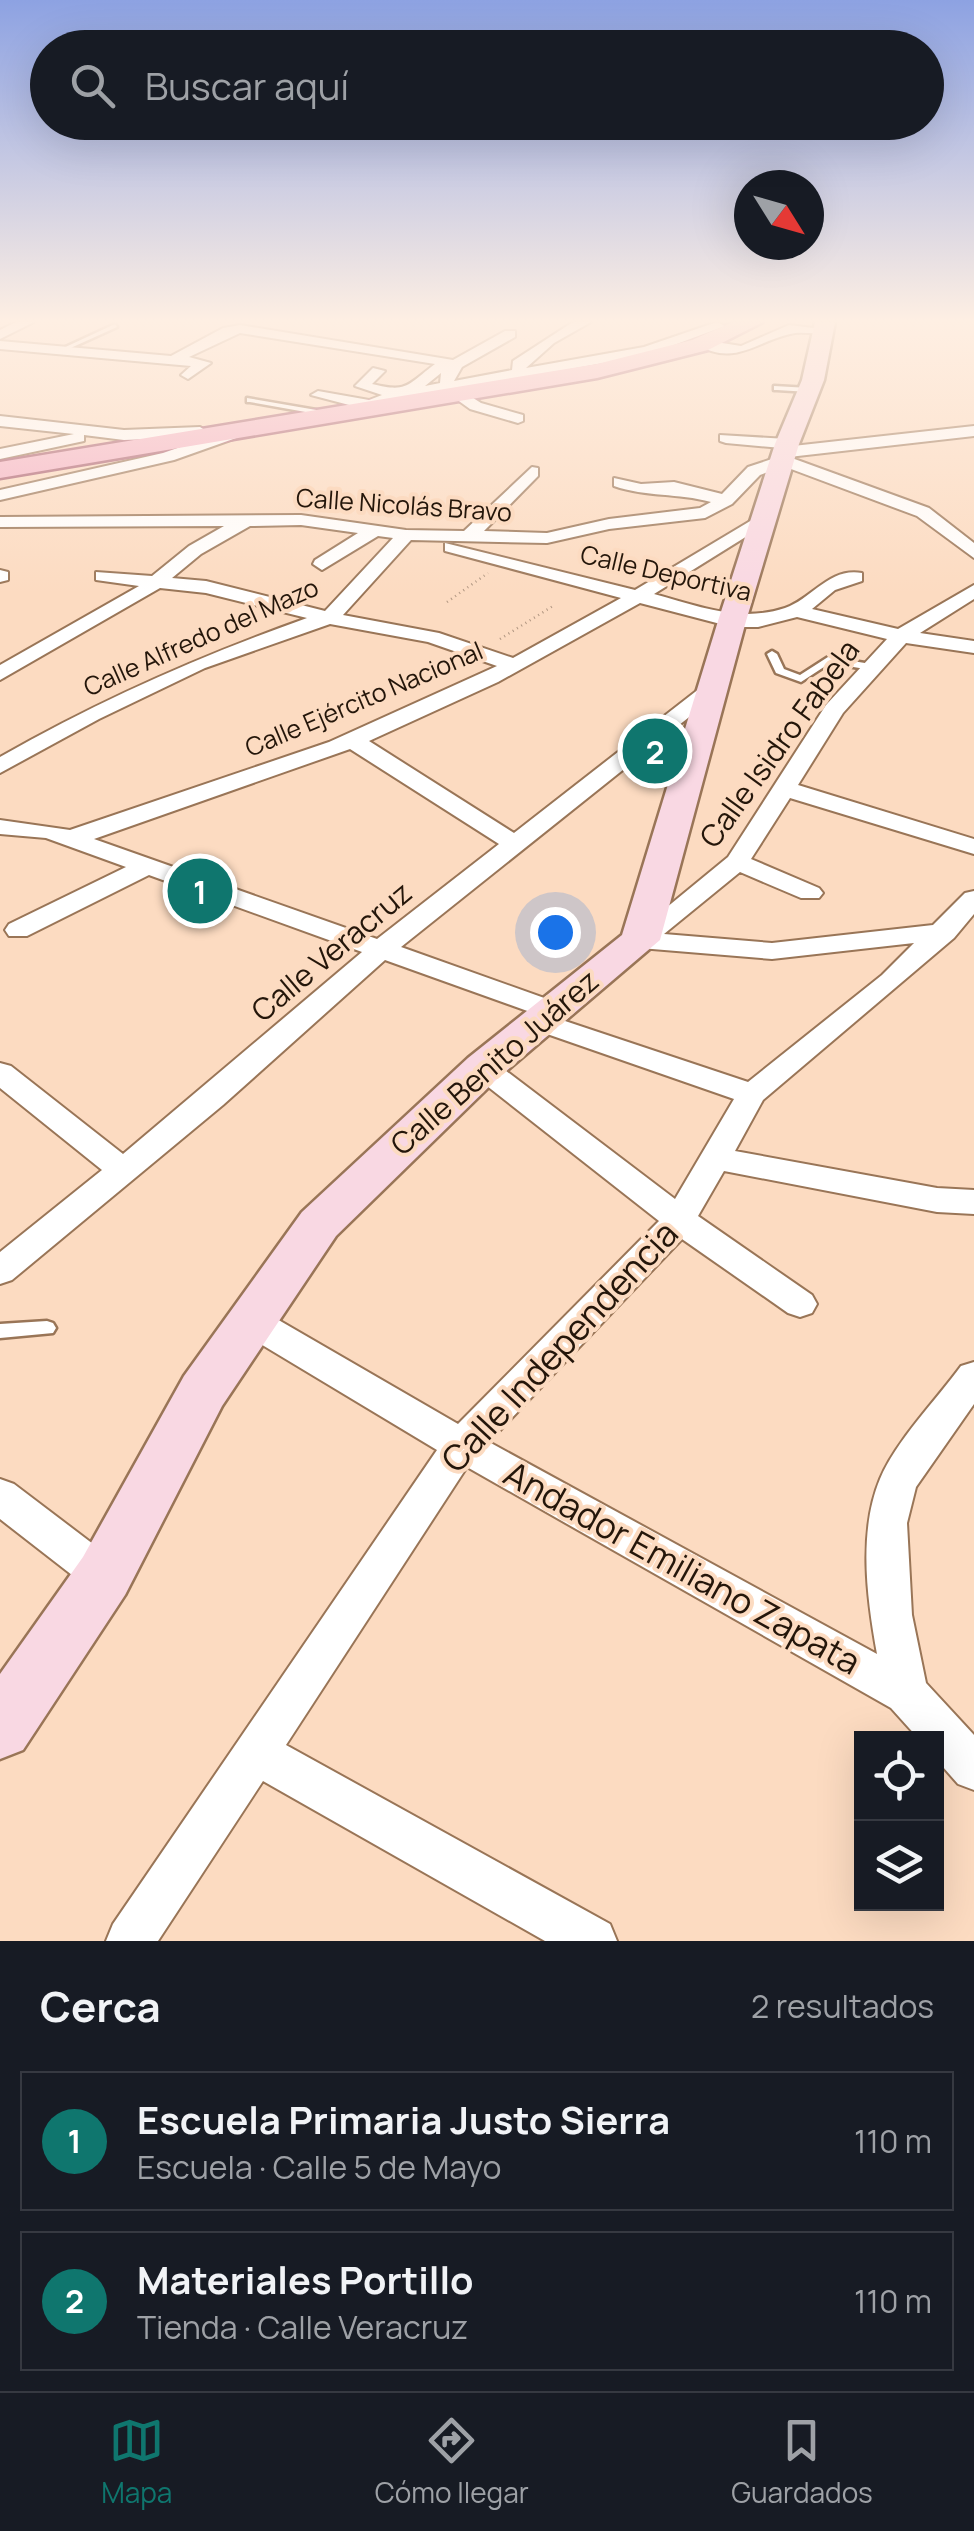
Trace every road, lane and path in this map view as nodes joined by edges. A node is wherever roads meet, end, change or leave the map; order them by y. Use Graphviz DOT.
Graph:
graph roads {
  1 [pos="307,413"];
  2 [pos="499,413"];
  3 [pos="790,413"];
  4 [pos="518,418"];
  5 [pos="0,421"];
  6 [pos="247,428"];
  7 [pos="965,431"];
  8 [pos="104,433"];
  9 [pos="726,438"];
  10 [pos="974,439"];
  11 [pos="785,452"];
  12 [pos="0,454"];
  13 [pos="532,472"];
  14 [pos="620,482"];
  15 [pos="1,487"];
  16 [pos="726,500"];
  17 [pos="614,502"];
  18 [pos="86,505"];
  19 [pos="767,516"];
  20 [pos="663,517"];
  21 [pos="62,520"];
  22 [pos="245,521"];
  23 [pos="0,522"];
  24 [pos="377,529"];
  25 [pos="406,535"];
  26 [pos="469,536"];
  27 [pos="969,543"];
  28 [pos="504,562"];
  29 [pos="322,564"];
  30 [pos="104,576"];
  31 [pos="856,577"];
  32 [pos="158,580"];
  33 [pos="974,591"];
  34 [pos="638,598"];
  35 [pos="447,602"];
  36 [pos="553,606"];
  37 [pos="797,611"];
  38 [pos="330,617"];
  39 [pos="732,621"];
  40 [pos="901,636"];
  41 [pos="974,647"];
  42 [pos="480,653"];
  43 [pos="772,654"];
  44 [pos="513,664"];
  45 [pos="871,667"];
  46 [pos="0,674"];
  47 [pos="712,690"];
  48 [pos="350,739"];
  49 [pos="627,758"];
  50 [pos="0,766"];
  51 [pos="685,777"];
  52 [pos="785,789"];
  53 [pos="0,827"];
  54 [pos="71,838"];
  55 [pos="517,845"];
  56 [pos="974,847"];
  57 [pos="737,862"];
  58 [pos="146,866"];
  59 [pos="810,893"];
  60 [pos="974,899"];
  61 [pos="18,930"];
  62 [pos="946,932"];
  63 [pos="640,940"];
  64 [pos="380,950"];
  65 [pos="544,1016"];
  66 [pos="483,1068"];
  67 [pos="0,1073"];
  68 [pos="752,1094"];
  69 [pos="715,1158"];
  70 [pos="123,1170"];
  71 [pos="974,1202"];
  72 [pos="680,1220"];
  73 [pos="0,1271"];
  74 [pos="800,1304"];
  75 [pos="251,1321"];
  76 [pos="47,1328"];
  77 [pos="0,1331"];
  78 [pos="974,1376"];
  79 [pos="460,1444"];
  80 [pos="0,1496"];
  81 [pos="104,1576"];
  82 [pos="906,1693"];
  83 [pos="0,1728"];
  84 [pos="256,1752"];
  85 [pos="974,1768"];
  86 [pos="130,1941"];
  87 [pos="594,1941"];
  1 -- 6 [label="main road"];
  2 -- 4 [label="street"];
  3 -- 11 [label="main road"];
  5 -- 8 [label="street"];
  6 -- 8 [label="street"];
  6 -- 15 [label="main road"];
  7 -- 10 [label="street"];
  7 -- 11 [label="street, Calle Nicolás Bravo"];
  8 -- 12 [label="street"];
  9 -- 11 [label="street"];
  11 -- 16 [label="street, Calle Nicolás Bravo"];
  11 -- 19 [label="main road"];
  11 -- 27 [label="street"];
  13 -- 26 [label="street"];
  14 -- 16 [label="street"];
  16 -- 20 [label="street, Calle Nicolás Bravo"];
  17 -- 20 [label="street"];
  18 -- 21 [label="street"];
  19 -- 34 [label="street, Calle Ejército Nacional"];
  19 -- 39 [label="main road"];
  20 -- 26 [label="street, Calle Nicolás Bravo"];
  21 -- 22 [label="street, Calle Nicolás Bravo"];
  21 -- 23 [label="street, Calle Nicolás Bravo"];
  22 -- 24 [label="street, Calle Nicolás Bravo"];
  22 -- 32 [label="street"];
  24 -- 25 [label="street, Calle Nicolás Bravo"];
  24 -- 29 [label="street"];
  25 -- 26 [label="street, Calle Nicolás Bravo"];
  25 -- 28 [label="street, Calle Deportiva"];
  25 -- 38 [label="street, Calle Alfredo del Mazo"];
  28 -- 34 [label="street, Calle Deportiva"];
  28 -- 35 [label="path"];
  30 -- 32 [label="street"];
  31 -- 37 [label="street"];
  32 -- 38 [label="street"];
  32 -- 46 [label="street"];
  33 -- 40 [label="street, Calle Isidro Fabela"];
  34 -- 39 [label="street, Calle Deportiva"];
  34 -- 44 [label="street, Calle Ejército Nacional"];
  36 -- 42 [label="path"];
  37 -- 39 [label="street, Calle Deportiva"];
  37 -- 40 [label="street, Calle Deportiva"];
  38 -- 42 [label="street"];
  38 -- 50 [label="street, Calle Alfredo del Mazo"];
  39 -- 47 [label="main road"];
  40 -- 41 [label="street, Calle Deportiva"];
  40 -- 45 [label="street, Calle Isidro Fabela"];
  42 -- 44 [label="street"];
  43 -- 45 [label="lane"];
  44 -- 48 [label="street, Calle Ejército Nacional"];
  45 -- 52 [label="street, Calle Isidro Fabela"];
  47 -- 49 [label="street, Calle Veracruz"];
  47 -- 51 [label="main road"];
  48 -- 54 [label="street, Calle Ejército Nacional"];
  48 -- 55 [label="street"];
  49 -- 51 [label="lane"];
  49 -- 55 [label="street, Calle Veracruz"];
  51 -- 63 [label="main road"];
  52 -- 56 [label="street"];
  52 -- 57 [label="street, Calle Isidro Fabela"];
  53 -- 54 [label="street"];
  54 -- 58 [label="street"];
  55 -- 64 [label="street, Calle Veracruz"];
  57 -- 59 [label="street"];
  57 -- 63 [label="street, Calle Isidro Fabela"];
  58 -- 61 [label="street"];
  58 -- 64 [label="street"];
  60 -- 62 [label="street, Calle Independencia"];
  62 -- 63 [label="street"];
  62 -- 68 [label="street, Calle Independencia"];
  63 -- 65 [label="main road, Calle Benito Juárez"];
  64 -- 65 [label="street"];
  64 -- 70 [label="street, Calle Veracruz"];
  65 -- 66 [label="main road, Calle Benito Juárez"];
  65 -- 68 [label="street"];
  66 -- 72 [label="street"];
  66 -- 75 [label="main road, Calle Benito Juárez"];
  67 -- 70 [label="street"];
  68 -- 69 [label="street, Calle Independencia"];
  69 -- 71 [label="street"];
  69 -- 72 [label="street, Calle Independencia"];
  70 -- 73 [label="street, Calle Veracruz"];
  72 -- 74 [label="street"];
  72 -- 79 [label="street, Calle Independencia"];
  75 -- 79 [label="street, Andador Emiliano Zapata"];
  75 -- 81 [label="main road, Calle Benito Juárez"];
  76 -- 77 [label="lane"];
  78 -- 82 [label="street"];
  79 -- 82 [label="street, Andador Emiliano Zapata"];
  79 -- 84 [label="street, Calle Independencia"];
  80 -- 81 [label="street"];
  81 -- 83 [label="main road, Calle Benito Juárez"];
  82 -- 85 [label="street"];
  84 -- 86 [label="street, Calle Independencia"];
  84 -- 87 [label="street"];
}
